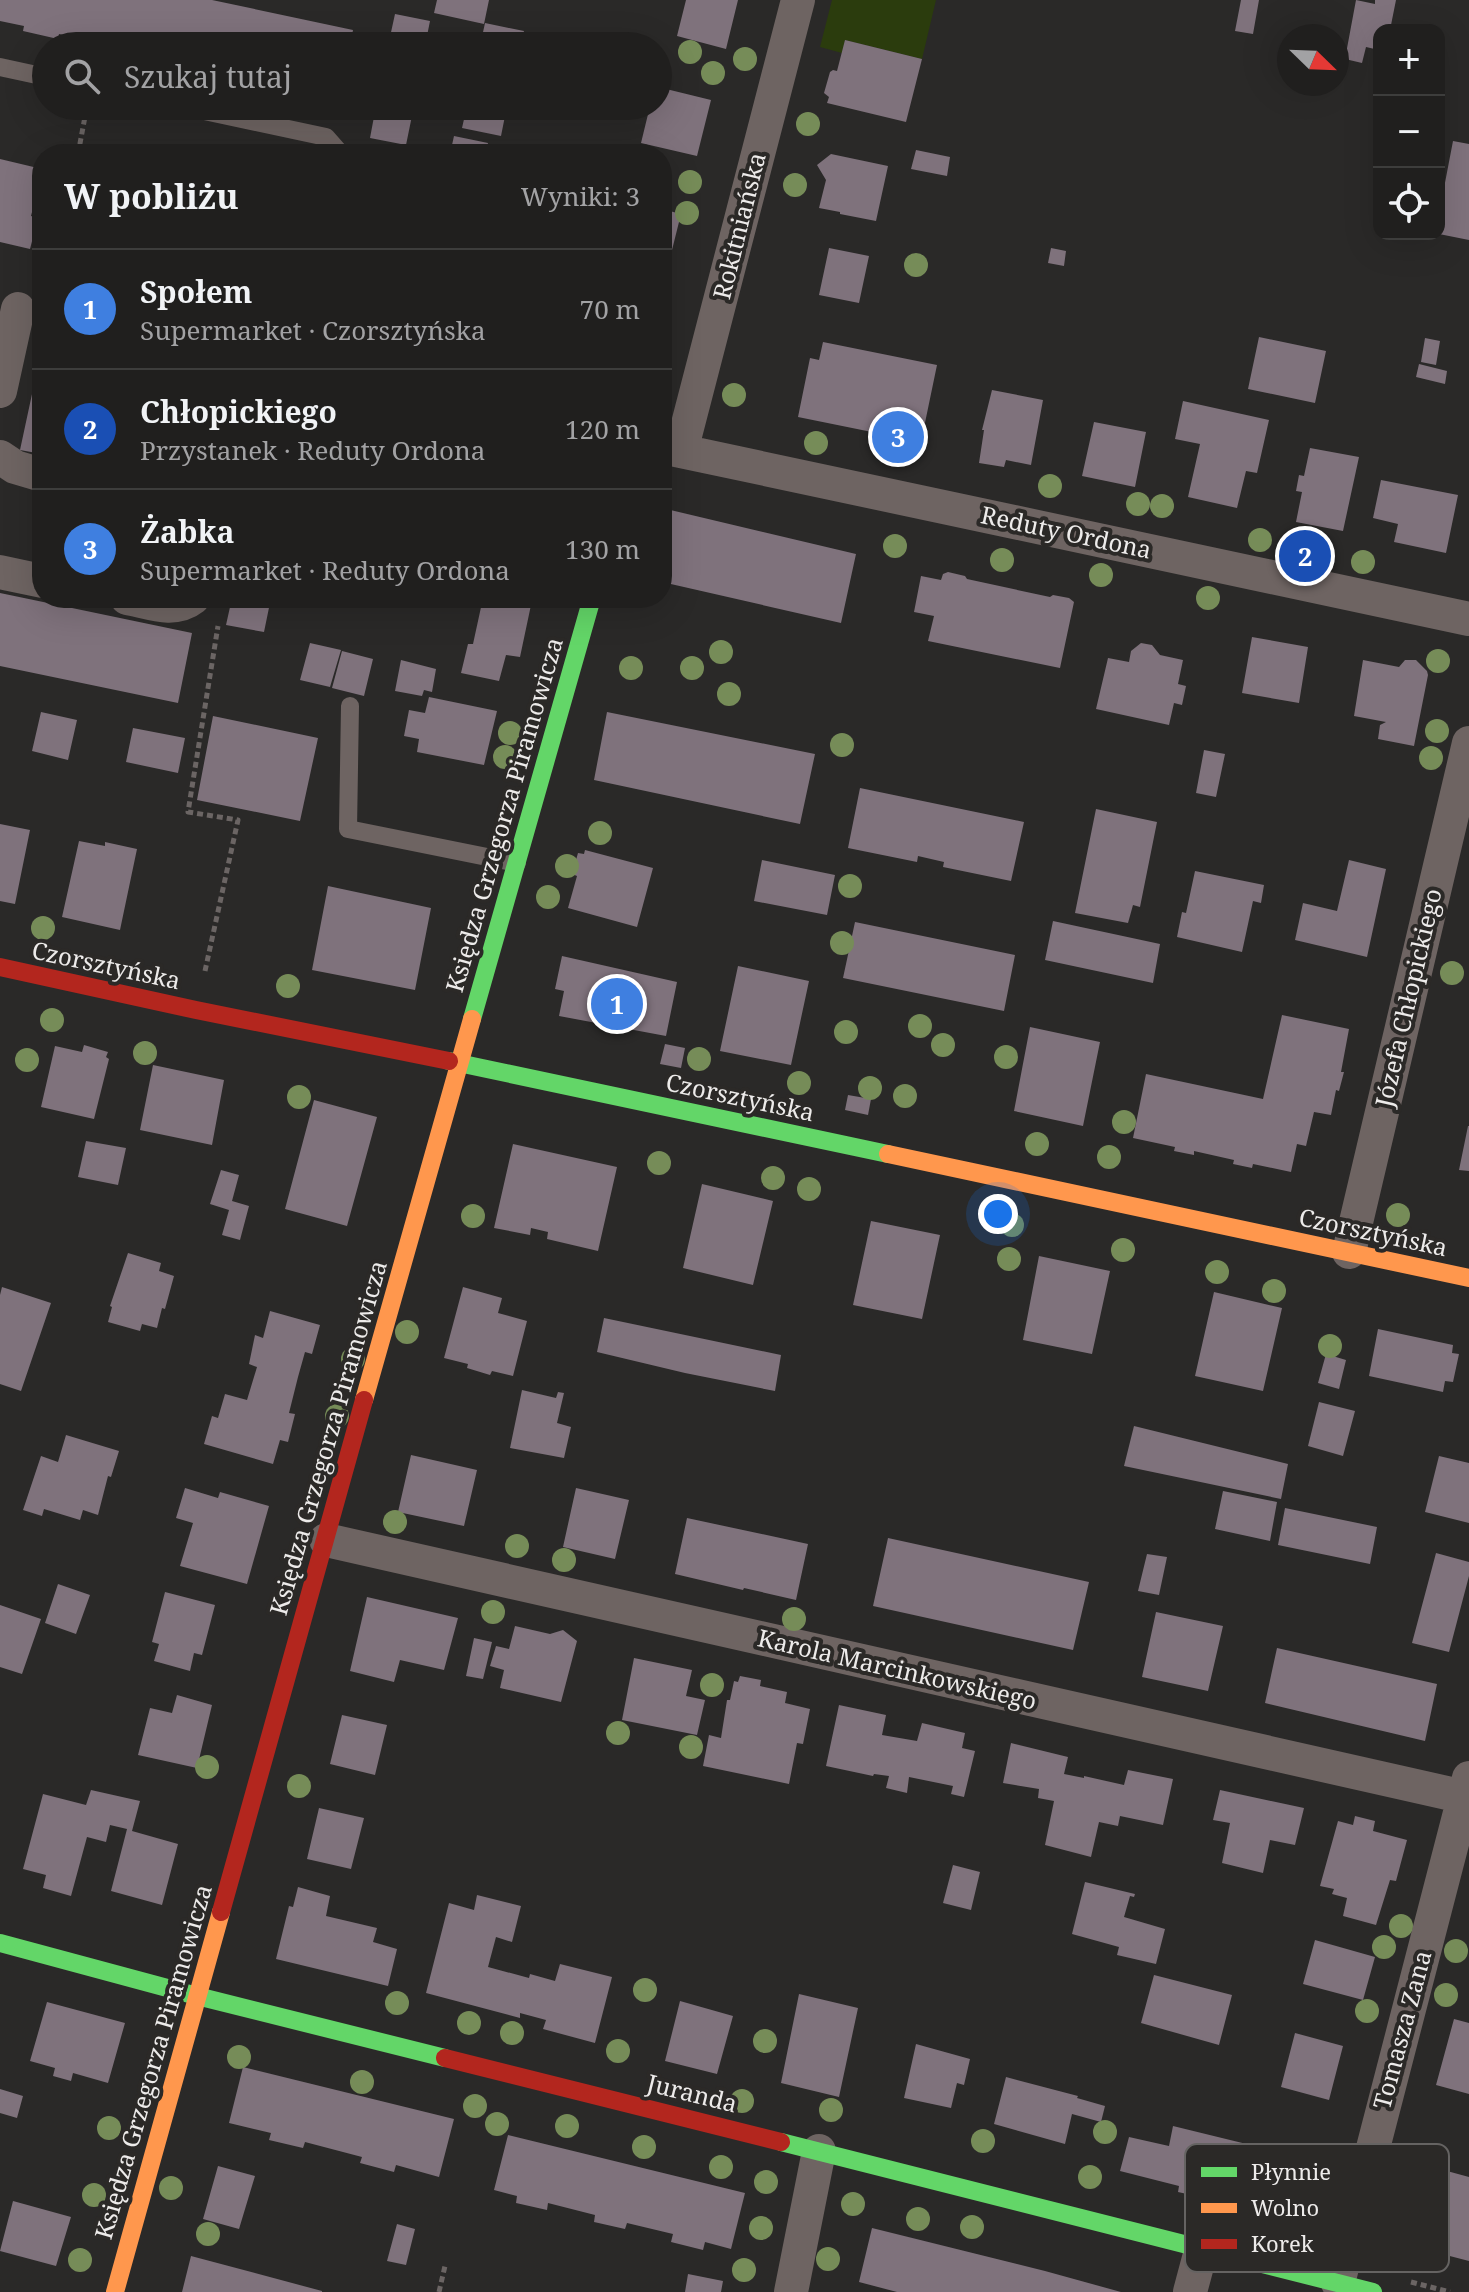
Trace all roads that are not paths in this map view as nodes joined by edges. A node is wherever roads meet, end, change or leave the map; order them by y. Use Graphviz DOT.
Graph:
graph roads {
  1 [pos="798,0"];
  2 [pos="0,67"];
  3 [pos="32,74"];
  4 [pos="246,120"];
  5 [pos="332,144"];
  6 [pos="20,310"];
  7 [pos="0,391"];
  8 [pos="672,449"];
  9 [pos="0,457"];
  10 [pos="32,472"];
  11 [pos="0,572"];
  12 [pos="32,579"];
  13 [pos="589,608"];
  14 [pos="1469,619"];
  15 [pos="350,706"];
  16 [pos="1469,743"];
  17 [pos="517,863"];
  18 [pos="0,967"];
  19 [pos="459,1063"];
  20 [pos="1349,1252"];
  21 [pos="1469,1278"];
  22 [pos="326,1540"];
  23 [pos="1467,1791"];
  24 [pos="0,1943"];
  25 [pos="197,1996"];
  26 [pos="1374,2144"];
  27 [pos="819,2151"];
  28 [pos="1185,2243"];
  29 [pos="1195,2272"];
  30 [pos="1296,2272"];
  31 [pos="1341,2272"];
  32 [pos="1338,2283"];
  33 [pos="115,2292"];
  34 [pos="791,2292"];
  35 [pos="1190,2292"];
  36 [pos="1373,2292"];
  1 -- 8 [label="street, Rokitniańska"];
  2 -- 3 [label="lane"];
  4 -- 5 [label="lane"];
  6 -- 7 [label="street"];
  8 -- 14 [label="street, Reduty Ordona"];
  9 -- 10 [label="street"];
  11 -- 12 [label="street"];
  13 -- 17 [label="street, Księdza Grzegorza Piramowicza"];
  15 -- 17 [label="lane"];
  16 -- 20 [label="street, Józefa Chłopickiego"];
  17 -- 19 [label="street, Księdza Grzegorza Piramowicza"];
  18 -- 19 [label="street, Czorsztyńska"];
  19 -- 20 [label="street, Czorsztyńska"];
  19 -- 22 [label="street, Księdza Grzegorza Piramowicza"];
  20 -- 21 [label="street, Czorsztyńska"];
  22 -- 23 [label="street, Karola Marcinkowskiego"];
  22 -- 25 [label="street, Księdza Grzegorza Piramowicza"];
  23 -- 26 [label="street, Tomasza Zana"];
  24 -- 25 [label="street, Juranda"];
  25 -- 27 [label="street, Juranda"];
  25 -- 33 [label="street, Księdza Grzegorza Piramowicza"];
  27 -- 28 [label="street, Juranda"];
  27 -- 34 [label="street"];
  29 -- 35 [label="street"];
  30 -- 32 [label="street, Juranda"];
  31 -- 32 [label="street, Tomasza Zana"];
  32 -- 36 [label="street, Juranda"];
}
